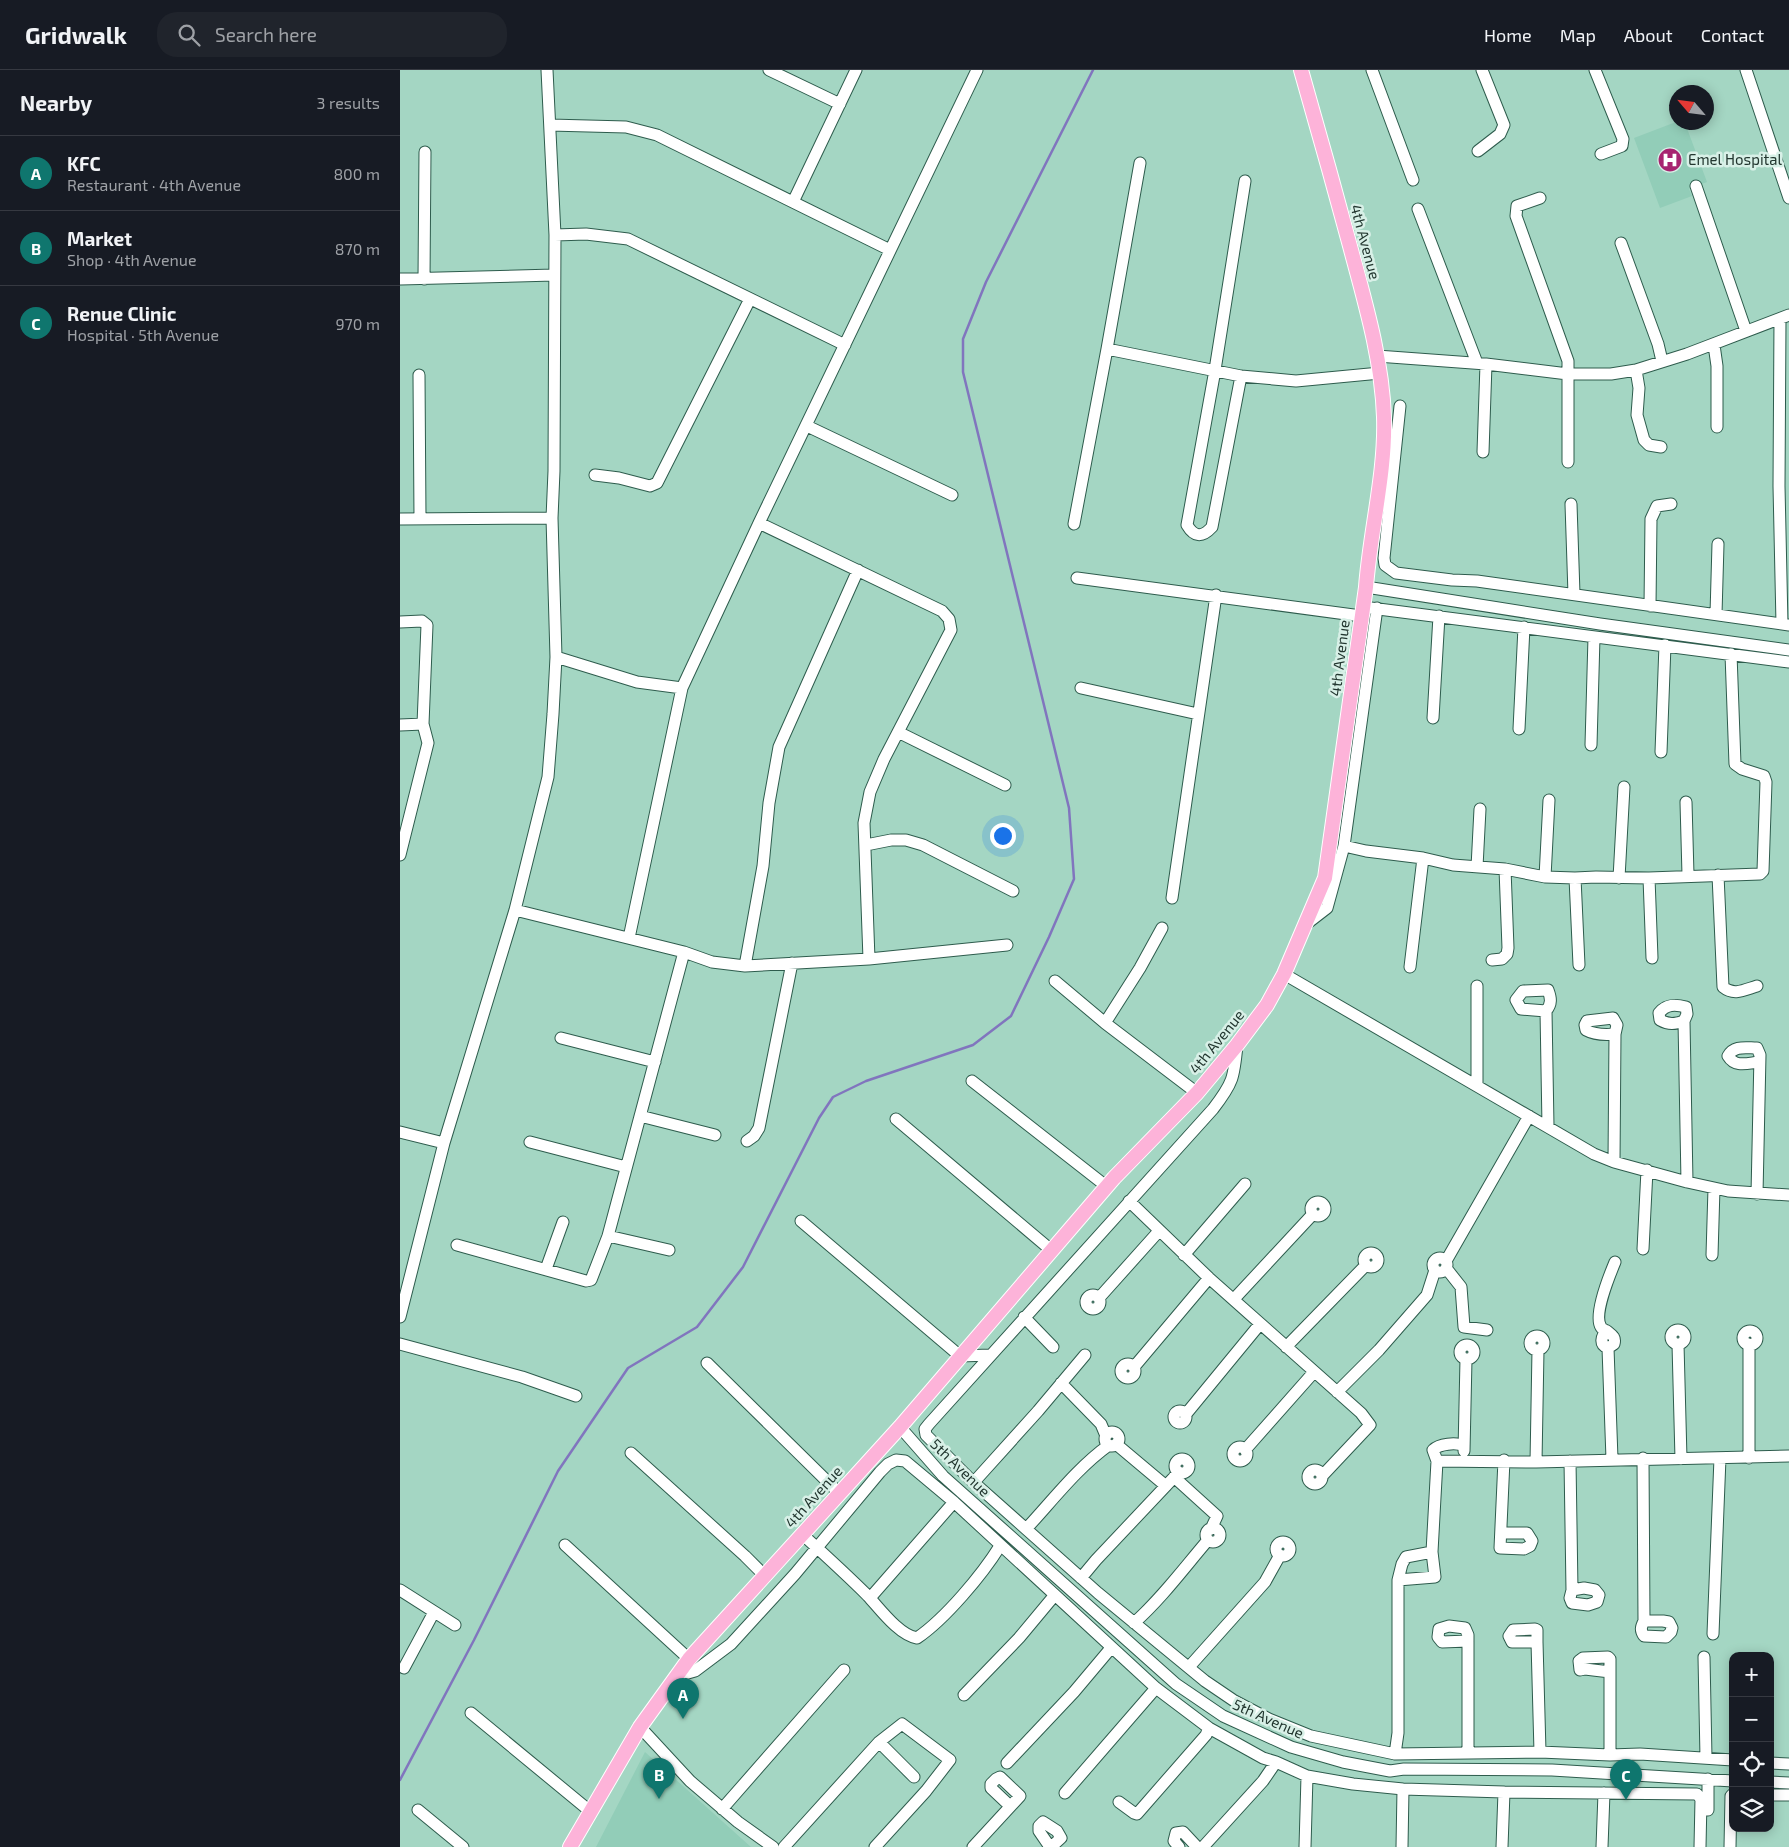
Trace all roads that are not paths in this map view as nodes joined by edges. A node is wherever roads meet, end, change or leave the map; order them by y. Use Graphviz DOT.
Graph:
graph roads {
  1 [pos="546,70"];
  2 [pos="769,70"];
  3 [pos="856,70"];
  4 [pos="977,70"];
  5 [pos="1301,70"];
  6 [pos="1372,70"];
  7 [pos="1482,70"];
  8 [pos="1595,70"];
  9 [pos="1746,70"];
  10 [pos="840,104"];
  11 [pos="550,126"];
  12 [pos="1478,151"];
  13 [pos="425,152"];
  14 [pos="1601,154"];
  15 [pos="1140,163"];
  16 [pos="1413,180"];
  17 [pos="1245,182"];
  18 [pos="1696,186"];
  19 [pos="1540,198"];
  20 [pos="1789,198"];
  21 [pos="793,202"];
  22 [pos="1418,210"];
  23 [pos="554,235"];
  24 [pos="1621,242"];
  25 [pos="890,250"];
  26 [pos="554,275"];
  27 [pos="424,278"];
  28 [pos="400,279"];
  29 [pos="750,299"];
  30 [pos="1784,317"];
  31 [pos="1746,331"];
  32 [pos="844,345"];
  33 [pos="1714,345"];
  34 [pos="1107,349"];
  35 [pos="1377,356"];
  36 [pos="1662,361"];
  37 [pos="1481,364"];
  38 [pos="1215,370"];
  39 [pos="1636,370"];
  40 [pos="1380,373"];
  41 [pos="1568,374"];
  42 [pos="419,376"];
  43 [pos="1241,376"];
  44 [pos="1400,406"];
  45 [pos="806,426"];
  46 [pos="1716,427"];
  47 [pos="1661,447"];
  48 [pos="1483,452"];
  49 [pos="1568,462"];
  50 [pos="595,475"];
  51 [pos="952,495"];
  52 [pos="1571,504"];
  53 [pos="1671,504"];
  54 [pos="420,518"];
  55 [pos="552,518"];
  56 [pos="400,519"];
  57 [pos="758,523"];
  58 [pos="1074,524"];
  59 [pos="1718,544"];
  60 [pos="858,570"];
  61 [pos="1077,578"];
  62 [pos="1452,580"];
  63 [pos="1366,587"];
  64 [pos="1574,594"];
  65 [pos="1216,595"];
  66 [pos="1434,598"];
  67 [pos="1650,606"];
  68 [pos="1367,610"];
  69 [pos="1716,614"];
  70 [pos="1438,616"];
  71 [pos="400,622"];
  72 [pos="1786,624"];
  73 [pos="1524,627"];
  74 [pos="1594,637"];
  75 [pos="1665,645"];
  76 [pos="1789,650"];
  77 [pos="1731,654"];
  78 [pos="556,657"];
  79 [pos="1789,662"];
  80 [pos="682,688"];
  81 [pos="1081,688"];
  82 [pos="1198,714"];
  83 [pos="1433,718"];
  84 [pos="423,724"];
  85 [pos="400,725"];
  86 [pos="1519,729"];
  87 [pos="898,732"];
  88 [pos="1591,745"];
  89 [pos="1660,752"];
  90 [pos="1005,785"];
  91 [pos="1624,787"];
  92 [pos="1549,800"];
  93 [pos="1686,802"];
  94 [pos="1480,808"];
  95 [pos="866,845"];
  96 [pos="1344,846"];
  97 [pos="400,855"];
  98 [pos="1423,858"];
  99 [pos="1477,867"];
  100 [pos="1505,869"];
  101 [pos="1718,875"];
  102 [pos="1688,876"];
  103 [pos="1546,877"];
  104 [pos="1575,878"];
  105 [pos="1619,878"];
  106 [pos="1649,878"];
  107 [pos="1013,891"];
  108 [pos="1172,898"];
  109 [pos="515,910"];
  110 [pos="1305,925"];
  111 [pos="1162,928"];
  112 [pos="629,938"];
  113 [pos="1007,945"];
  114 [pos="684,952"];
  115 [pos="1652,958"];
  116 [pos="870,959"];
  117 [pos="1492,960"];
  118 [pos="792,963"];
  119 [pos="1579,965"];
  120 [pos="746,966"];
  121 [pos="1410,967"];
  122 [pos="1284,974"];
  123 [pos="1055,981"];
  124 [pos="1477,986"];
  125 [pos="1757,986"];
  126 [pos="1546,1011"];
  127 [pos="1684,1021"];
  128 [pos="1105,1023"];
  129 [pos="1615,1034"];
  130 [pos="561,1038"];
  131 [pos="1238,1045"];
  132 [pos="655,1062"];
  133 [pos="1759,1062"];
  134 [pos="972,1081"];
  135 [pos="1477,1086"];
  136 [pos="1197,1093"];
  137 [pos="640,1116"];
  138 [pos="1529,1116"];
  139 [pos="896,1119"];
  140 [pos="1548,1126"];
  141 [pos="400,1132"];
  142 [pos="715,1135"];
  143 [pos="747,1141"];
  144 [pos="530,1142"];
  145 [pos="444,1143"];
  146 [pos="1614,1162"];
  147 [pos="626,1167"];
  148 [pos="1647,1170"];
  149 [pos="1687,1182"];
  150 [pos="1245,1184"];
  151 [pos="1106,1186"];
  152 [pos="1714,1188"];
  153 [pos="1757,1194"];
  154 [pos="1789,1195"];
  155 [pos="1129,1201"];
  156 [pos="1313,1214"];
  157 [pos="801,1221"];
  158 [pos="563,1222"];
  159 [pos="1159,1231"];
  160 [pos="608,1236"];
  161 [pos="457,1245"];
  162 [pos="1643,1249"];
  163 [pos="669,1250"];
  164 [pos="1051,1250"];
  165 [pos="1184,1255"];
  166 [pos="1712,1256"];
  167 [pos="1615,1262"];
  168 [pos="1366,1265"];
  169 [pos="1442,1266"];
  170 [pos="546,1269"];
  171 [pos="1209,1278"];
  172 [pos="1099,1298"];
  173 [pos="1234,1299"];
  174 [pos="400,1317"];
  175 [pos="1024,1317"];
  176 [pos="1260,1324"];
  177 [pos="1487,1330"];
  178 [pos="400,1344"];
  179 [pos="1678,1344"];
  180 [pos="1749,1344"];
  181 [pos="1053,1347"];
  182 [pos="1286,1347"];
  183 [pos="1538,1350"];
  184 [pos="990,1355"];
  185 [pos="1085,1355"];
  186 [pos="960,1356"];
  187 [pos="1466,1359"];
  188 [pos="707,1363"];
  189 [pos="1134,1367"];
  190 [pos="1314,1372"];
  191 [pos="1062,1383"];
  192 [pos="1336,1392"];
  193 [pos="576,1396"];
  194 [pos="1186,1414"];
  195 [pos="900,1428"];
  196 [pos="1110,1442"];
  197 [pos="1464,1446"];
  198 [pos="1245,1450"];
  199 [pos="631,1453"];
  200 [pos="1789,1456"];
  201 [pos="1643,1458"];
  202 [pos="1720,1458"];
  203 [pos="1749,1458"];
  204 [pos="1612,1459"];
  205 [pos="1681,1459"];
  206 [pos="1504,1460"];
  207 [pos="1437,1461"];
  208 [pos="1570,1461"];
  209 [pos="1468,1462"];
  210 [pos="1536,1462"];
  211 [pos="1322,1475"];
  212 [pos="943,1476"];
  213 [pos="854,1477"];
  214 [pos="1173,1478"];
  215 [pos="972,1481"];
  216 [pos="839,1493"];
  217 [pos="967,1496"];
  218 [pos="857,1500"];
  219 [pos="954,1502"];
  220 [pos="814,1522"];
  221 [pos="981,1527"];
  222 [pos="1026,1529"];
  223 [pos="1501,1533"];
  224 [pos="803,1535"];
  225 [pos="828,1535"];
  226 [pos="565,1545"];
  227 [pos="1000,1546"];
  228 [pos="818,1548"];
  229 [pos="1432,1552"];
  230 [pos="1280,1556"];
  231 [pos="765,1576"];
  232 [pos="1081,1578"];
  233 [pos="1398,1580"];
  234 [pos="400,1590"];
  235 [pos="1572,1590"];
  236 [pos="1054,1596"];
  237 [pos="870,1598"];
  238 [pos="434,1612"];
  239 [pos="1644,1621"];
  240 [pos="1134,1623"];
  241 [pos="455,1626"];
  242 [pos="1713,1634"];
  243 [pos="1468,1641"];
  244 [pos="1537,1642"];
  245 [pos="1111,1648"];
  246 [pos="1704,1657"];
  247 [pos="689,1659"];
  248 [pos="404,1668"];
  249 [pos="1189,1668"];
  250 [pos="844,1670"];
  251 [pos="680,1671"];
  252 [pos="1610,1672"];
  253 [pos="1156,1688"];
  254 [pos="964,1695"];
  255 [pos="471,1713"];
  256 [pos="640,1727"];
  257 [pos="1209,1728"];
  258 [pos="879,1742"];
  259 [pos="1468,1752"];
  260 [pos="1540,1752"];
  261 [pos="1396,1754"];
  262 [pos="1640,1754"];
  263 [pos="1610,1755"];
  264 [pos="1706,1758"];
  265 [pos="1729,1760"];
  266 [pos="1276,1762"];
  267 [pos="1007,1763"];
  268 [pos="1774,1763"];
  269 [pos="1789,1764"];
  270 [pos="1608,1773"];
  271 [pos="1308,1776"];
  272 [pos="1642,1776"];
  273 [pos="914,1777"];
  274 [pos="1708,1779"];
  275 [pos="1729,1780"];
  276 [pos="1774,1782"];
  277 [pos="1789,1783"];
  278 [pos="1403,1789"];
  279 [pos="1504,1792"];
  280 [pos="1065,1793"];
  281 [pos="1600,1793"];
  282 [pos="1774,1795"];
  283 [pos="1789,1795"];
  284 [pos="1119,1802"];
  285 [pos="1010,1806"];
  286 [pos="722,1808"];
  287 [pos="418,1810"];
  288 [pos="590,1812"];
  289 [pos="1730,1832"];
  290 [pos="463,1847"];
  291 [pos="570,1847"];
  292 [pos="773,1847"];
  293 [pos="784,1847"];
  294 [pos="875,1847"];
  295 [pos="973,1847"];
  296 [pos="1179,1847"];
  297 [pos="1197,1847"];
  298 [pos="1203,1847"];
  299 [pos="1305,1847"];
  300 [pos="1402,1847"];
  301 [pos="1502,1847"];
  302 [pos="1602,1847"];
  303 [pos="1700,1847"];
  304 [pos="1708,1847"];
  305 [pos="1730,1847"];
  1 -- 11 [label="street"];
  2 -- 10 [label="street"];
  3 -- 10 [label="street"];
  4 -- 25 [label="street"];
  5 -- 35 [label="main road, 4th Avenue"];
  6 -- 16 [label="street"];
  7 -- 12 [label="street"];
  8 -- 14 [label="street"];
  9 -- 20 [label="street"];
  10 -- 21 [label="street"];
  11 -- 21 [label="street"];
  11 -- 23 [label="street"];
  13 -- 27 [label="street"];
  15 -- 34 [label="street"];
  17 -- 38 [label="street"];
  18 -- 31 [label="street"];
  19 -- 41 [label="street"];
  21 -- 25 [label="street"];
  22 -- 37 [label="street"];
  23 -- 26 [label="street"];
  23 -- 29 [label="street"];
  24 -- 36 [label="street"];
  25 -- 32 [label="street"];
  26 -- 27 [label="street"];
  26 -- 55 [label="street"];
  27 -- 28 [label="street"];
  29 -- 32 [label="street"];
  29 -- 50 [label="street"];
  30 -- 31 [label="street"];
  30 -- 72 [label="street"];
  31 -- 33 [label="street"];
  32 -- 45 [label="street"];
  33 -- 36 [label="street"];
  33 -- 46 [label="street"];
  34 -- 38 [label="street"];
  34 -- 58 [label="street"];
  35 -- 37 [label="street"];
  35 -- 40 [label="main road, 4th Avenue"];
  36 -- 39 [label="street"];
  37 -- 41 [label="street"];
  37 -- 48 [label="street"];
  38 -- 43 [label="street"];
  38 -- 43 [label="street"];
  39 -- 41 [label="street"];
  39 -- 47 [label="street"];
  40 -- 43 [label="street"];
  40 -- 63 [label="main road, 4th Avenue"];
  41 -- 49 [label="street"];
  42 -- 54 [label="street"];
  44 -- 62 [label="street"];
  45 -- 51 [label="street"];
  45 -- 57 [label="street"];
  52 -- 64 [label="street"];
  53 -- 67 [label="street"];
  54 -- 55 [label="street"];
  54 -- 56 [label="street"];
  55 -- 78 [label="street"];
  57 -- 60 [label="street"];
  57 -- 80 [label="street"];
  59 -- 69 [label="street"];
  60 -- 87 [label="street"];
  60 -- 120 [label="street"];
  61 -- 65 [label="street"];
  62 -- 64 [label="street"];
  62 -- 66 [label="street"];
  63 -- 66 [label="street"];
  63 -- 68 [label="main road, 4th Avenue"];
  64 -- 67 [label="street"];
  65 -- 68 [label="street"];
  65 -- 82 [label="street"];
  66 -- 76 [label="street"];
  67 -- 69 [label="street"];
  68 -- 70 [label="street"];
  68 -- 96 [label="street"];
  68 -- 110 [label="main road, 4th Avenue"];
  69 -- 72 [label="street"];
  70 -- 73 [label="street"];
  70 -- 83 [label="street"];
  71 -- 84 [label="street"];
  73 -- 74 [label="street"];
  73 -- 86 [label="street"];
  74 -- 75 [label="street"];
  74 -- 88 [label="street"];
  75 -- 77 [label="street"];
  75 -- 89 [label="street"];
  77 -- 79 [label="street"];
  77 -- 101 [label="street"];
  78 -- 80 [label="street"];
  78 -- 109 [label="street"];
  80 -- 112 [label="street"];
  81 -- 82 [label="street"];
  82 -- 108 [label="street"];
  84 -- 85 [label="street"];
  84 -- 97 [label="street"];
  87 -- 90 [label="street"];
  87 -- 95 [label="street"];
  91 -- 105 [label="street"];
  92 -- 103 [label="street"];
  93 -- 102 [label="street"];
  94 -- 99 [label="street"];
  95 -- 107 [label="street"];
  95 -- 116 [label="street"];
  96 -- 98 [label="street"];
  96 -- 110 [label="street"];
  98 -- 99 [label="street"];
  98 -- 121 [label="street"];
  99 -- 100 [label="street"];
  100 -- 103 [label="street"];
  100 -- 117 [label="street"];
  101 -- 102 [label="street"];
  101 -- 125 [label="street"];
  102 -- 106 [label="street"];
  103 -- 104 [label="street"];
  104 -- 105 [label="street"];
  104 -- 119 [label="street"];
  105 -- 106 [label="street"];
  106 -- 115 [label="street"];
  109 -- 112 [label="street"];
  109 -- 145 [label="street"];
  110 -- 122 [label="main road, 4th Avenue"];
  111 -- 128 [label="street"];
  112 -- 114 [label="street"];
  113 -- 116 [label="street"];
  114 -- 120 [label="street"];
  114 -- 132 [label="street"];
  116 -- 118 [label="street"];
  118 -- 120 [label="street"];
  118 -- 143 [label="street"];
  122 -- 131 [label="main road, 4th Avenue"];
  122 -- 135 [label="street"];
  123 -- 128 [label="street"];
  124 -- 135 [label="street"];
  126 -- 140 [label="street"];
  127 -- 149 [label="street"];
  128 -- 136 [label="street"];
  129 -- 146 [label="street"];
  130 -- 132 [label="street"];
  131 -- 136 [label="main road, 4th Avenue"];
  131 -- 155 [label="street"];
  132 -- 137 [label="street"];
  133 -- 153 [label="street"];
  134 -- 151 [label="street"];
  135 -- 138 [label="street"];
  136 -- 151 [label="main road, 4th Avenue"];
  137 -- 142 [label="street"];
  137 -- 147 [label="street"];
  138 -- 140 [label="street"];
  138 -- 169 [label="street"];
  139 -- 164 [label="street"];
  140 -- 146 [label="street"];
  141 -- 145 [label="street"];
  144 -- 147 [label="street"];
  145 -- 174 [label="street"];
  146 -- 148 [label="street"];
  147 -- 160 [label="street"];
  148 -- 149 [label="street"];
  148 -- 162 [label="street"];
  149 -- 152 [label="street"];
  150 -- 165 [label="street"];
  151 -- 164 [label="main road, 4th Avenue"];
  152 -- 153 [label="street"];
  152 -- 166 [label="street"];
  153 -- 154 [label="street"];
  155 -- 159 [label="street"];
  155 -- 175 [label="street"];
  156 -- 173 [label="street"];
  157 -- 186 [label="street"];
  158 -- 170 [label="street"];
  159 -- 165 [label="street"];
  159 -- 172 [label="street"];
  160 -- 163 [label="street"];
  160 -- 170 [label="street"];
  161 -- 170 [label="street"];
  164 -- 186 [label="main road, 4th Avenue"];
  165 -- 171 [label="street"];
  167 -- 204 [label="street"];
  168 -- 182 [label="street"];
  169 -- 177 [label="street"];
  169 -- 192 [label="street"];
  171 -- 173 [label="street"];
  171 -- 189 [label="street"];
  173 -- 176 [label="street"];
  175 -- 181 [label="street"];
  175 -- 184 [label="street"];
  176 -- 182 [label="street"];
  176 -- 194 [label="street"];
  178 -- 193 [label="street"];
  179 -- 205 [label="street"];
  180 -- 203 [label="street"];
  182 -- 190 [label="street"];
  183 -- 210 [label="street"];
  184 -- 186 [label="street"];
  184 -- 215 [label="street"];
  185 -- 191 [label="street"];
  186 -- 195 [label="main road, 4th Avenue"];
  187 -- 197 [label="street"];
  188 -- 216 [label="street"];
  190 -- 192 [label="street"];
  190 -- 198 [label="street"];
  191 -- 196 [label="street"];
  191 -- 215 [label="street"];
  192 -- 211 [label="street"];
  195 -- 212 [label="street, 5th Avenue"];
  195 -- 213 [label="main road, 4th Avenue"];
  196 -- 214 [label="street"];
  196 -- 222 [label="street"];
  197 -- 207 [label="street"];
  197 -- 209 [label="street"];
  199 -- 231 [label="street"];
  200 -- 203 [label="street"];
  201 -- 204 [label="street"];
  201 -- 205 [label="street"];
  201 -- 239 [label="street"];
  202 -- 203 [label="street"];
  202 -- 205 [label="street"];
  202 -- 242 [label="street"];
  204 -- 208 [label="street"];
  206 -- 209 [label="street"];
  206 -- 210 [label="street"];
  206 -- 223 [label="street"];
  207 -- 209 [label="street"];
  207 -- 229 [label="street"];
  208 -- 210 [label="street"];
  208 -- 235 [label="street"];
  212 -- 215 [label="street"];
  212 -- 217 [label="street, 5th Avenue"];
  213 -- 216 [label="main road, 4th Avenue"];
  213 -- 218 [label="street"];
  214 -- 232 [label="street"];
  214 -- 240 [label="street"];
  215 -- 222 [label="street"];
  216 -- 220 [label="main road, 4th Avenue"];
  217 -- 221 [label="street"];
  217 -- 270 [label="street, 5th Avenue"];
  218 -- 219 [label="street"];
  218 -- 225 [label="street"];
  219 -- 221 [label="street"];
  219 -- 237 [label="street"];
  220 -- 224 [label="main road, 4th Avenue"];
  220 -- 225 [label="street"];
  221 -- 227 [label="street"];
  222 -- 232 [label="street"];
  224 -- 228 [label="street"];
  224 -- 231 [label="main road, 4th Avenue"];
  225 -- 228 [label="street"];
  226 -- 247 [label="street"];
  227 -- 236 [label="street"];
  227 -- 237 [label="street"];
  228 -- 237 [label="street"];
  228 -- 251 [label="street"];
  229 -- 233 [label="street"];
  229 -- 233 [label="street"];
  230 -- 249 [label="street"];
  231 -- 247 [label="main road, 4th Avenue"];
  232 -- 240 [label="street"];
  233 -- 261 [label="street"];
  234 -- 238 [label="street"];
  236 -- 245 [label="street"];
  236 -- 254 [label="street"];
  238 -- 241 [label="street"];
  238 -- 248 [label="street"];
  240 -- 249 [label="street"];
  243 -- 259 [label="street"];
  244 -- 260 [label="street"];
  245 -- 253 [label="street"];
  245 -- 267 [label="street"];
  246 -- 264 [label="street"];
  247 -- 251 [label="main road, 4th Avenue"];
  249 -- 261 [label="street"];
  250 -- 286 [label="street"];
  251 -- 256 [label="main road, 4th Avenue"];
  252 -- 263 [label="street"];
  253 -- 257 [label="street"];
  253 -- 280 [label="street"];
  255 -- 288 [label="street"];
  256 -- 286 [label="street"];
  256 -- 288 [label="main road, 4th Avenue"];
  257 -- 266 [label="street"];
  257 -- 284 [label="street"];
  258 -- 273 [label="street"];
  258 -- 293 [label="street"];
  258 -- 294 [label="street"];
  259 -- 260 [label="street"];
  259 -- 261 [label="street"];
  260 -- 263 [label="street"];
  262 -- 263 [label="street"];
  262 -- 264 [label="street"];
  262 -- 272 [label="street"];
  264 -- 265 [label="street"];
  266 -- 271 [label="street"];
  266 -- 298 [label="street"];
  268 -- 269 [label="street"];
  270 -- 272 [label="street, 5th Avenue"];
  270 -- 281 [label="street"];
  271 -- 278 [label="street"];
  271 -- 299 [label="street"];
  272 -- 274 [label="street, 5th Avenue"];
  274 -- 275 [label="street, 5th Avenue"];
  274 -- 304 [label="street"];
  276 -- 277 [label="street"];
  278 -- 279 [label="street"];
  278 -- 300 [label="street"];
  279 -- 281 [label="street"];
  279 -- 301 [label="street"];
  281 -- 302 [label="street"];
  281 -- 303 [label="street"];
  282 -- 283 [label="street"];
  285 -- 295 [label="street"];
  286 -- 292 [label="street"];
  287 -- 290 [label="street"];
  288 -- 291 [label="main road, 4th Avenue"];
  289 -- 305 [label="street"];
  296 -- 297 [label="street"];
}
